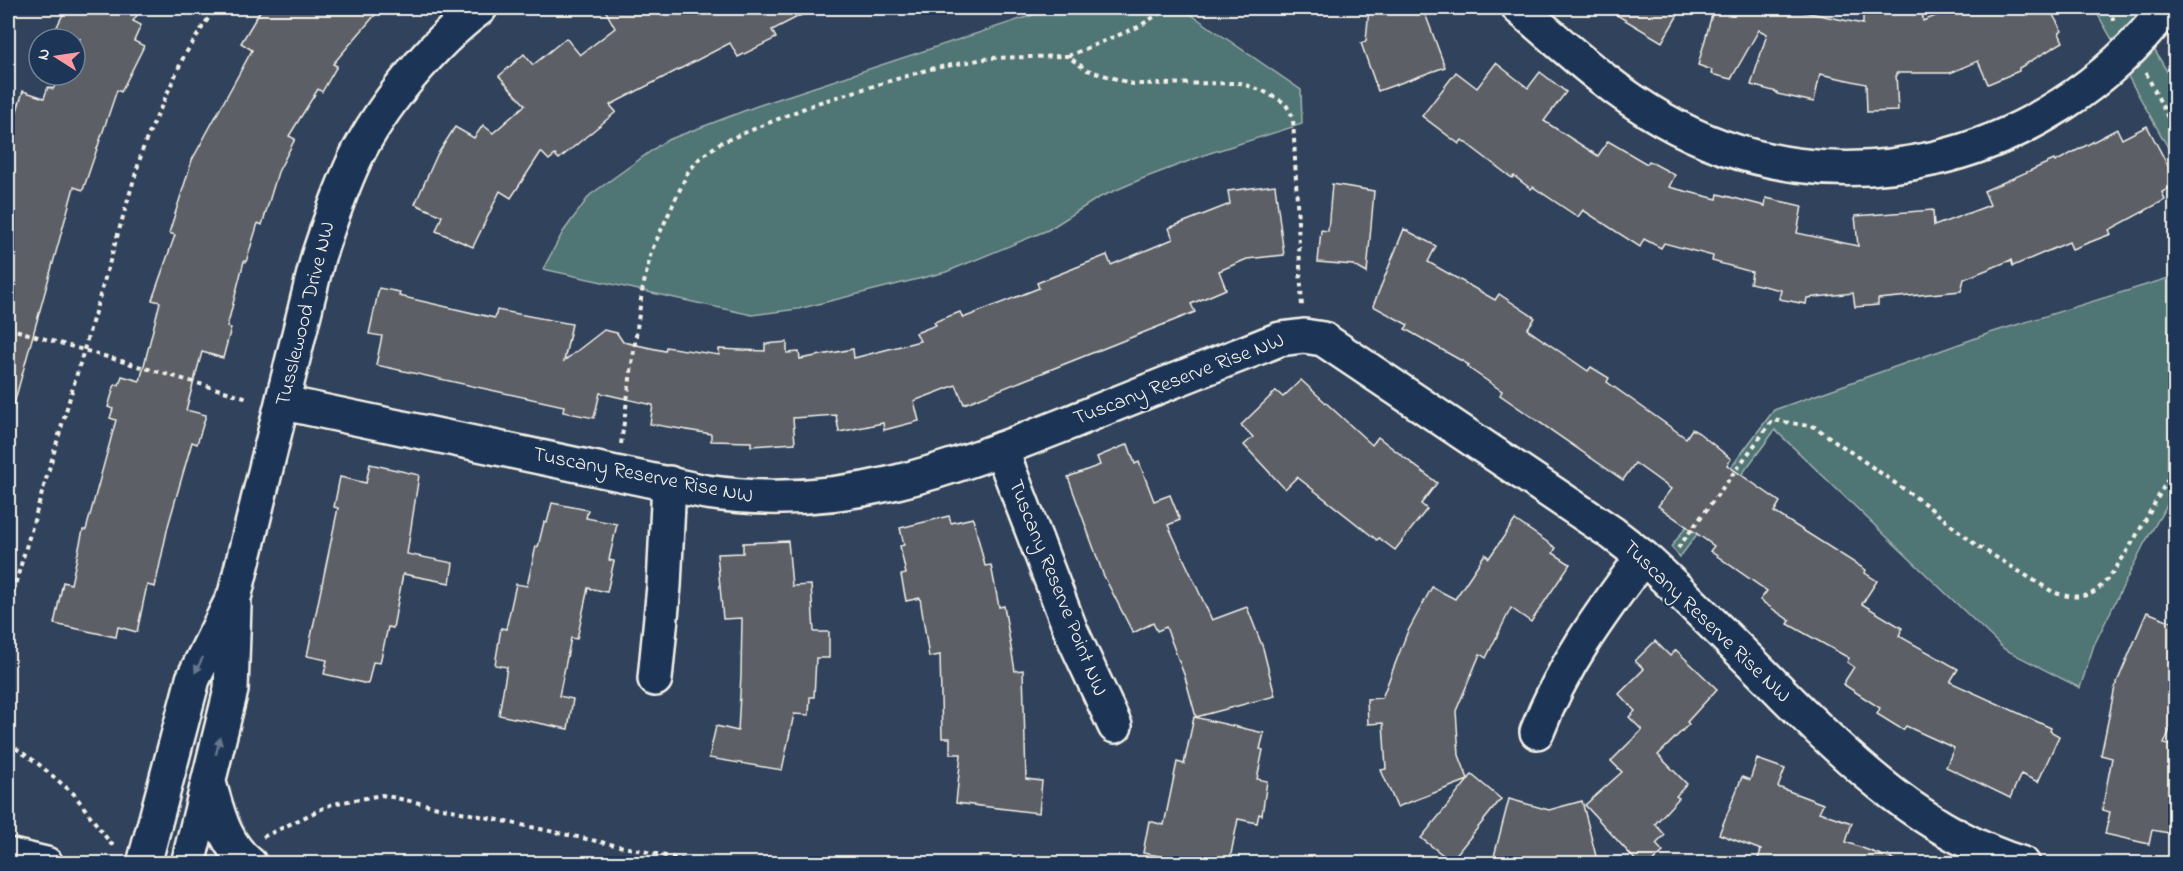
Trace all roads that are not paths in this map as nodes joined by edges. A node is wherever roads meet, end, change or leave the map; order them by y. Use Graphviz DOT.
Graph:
graph roads {
  1 [pos="480,8"];
  2 [pos="1518,8"];
  3 [pos="2166,8"];
  4 [pos="284,403"];
  5 [pos="1001,449"];
  6 [pos="669,483"];
  7 [pos="1651,565"];
  8 [pos="235,594"];
  9 [pos="655,679"];
  10 [pos="1115,726"];
  11 [pos="1537,732"];
  12 [pos="208,783"];
  13 [pos="255,851"];
  14 [pos="8,855"];
  15 [pos="46,864"];
  16 [pos="144,864"];
  17 [pos="188,864"];
  18 [pos="2023,864"];
  1 -- 4 [label="street, Tusslewood Drive NW"];
  2 -- 3 [label="street"];
  4 -- 6 [label="street, Tuscany Reserve Rise NW"];
  4 -- 8 [label="street, Tusslewood Drive NW"];
  5 -- 6 [label="street, Tuscany Reserve Rise NW"];
  5 -- 7 [label="street, Tuscany Reserve Rise NW"];
  5 -- 10 [label="street, Tuscany Reserve Point NW"];
  6 -- 9 [label="street"];
  7 -- 11 [label="street"];
  7 -- 18 [label="street, Tuscany Reserve Rise NW"];
  12 -- 8 [label="street, Tusslewood Drive NW, one-way"];
  8 -- 16 [label="street, Tusslewood Drive NW, one-way"];
  12 -- 13 [label="street"];
  12 -- 17 [label="street, Tusslewood Drive NW"];
  14 -- 15 [label="street"];
}
